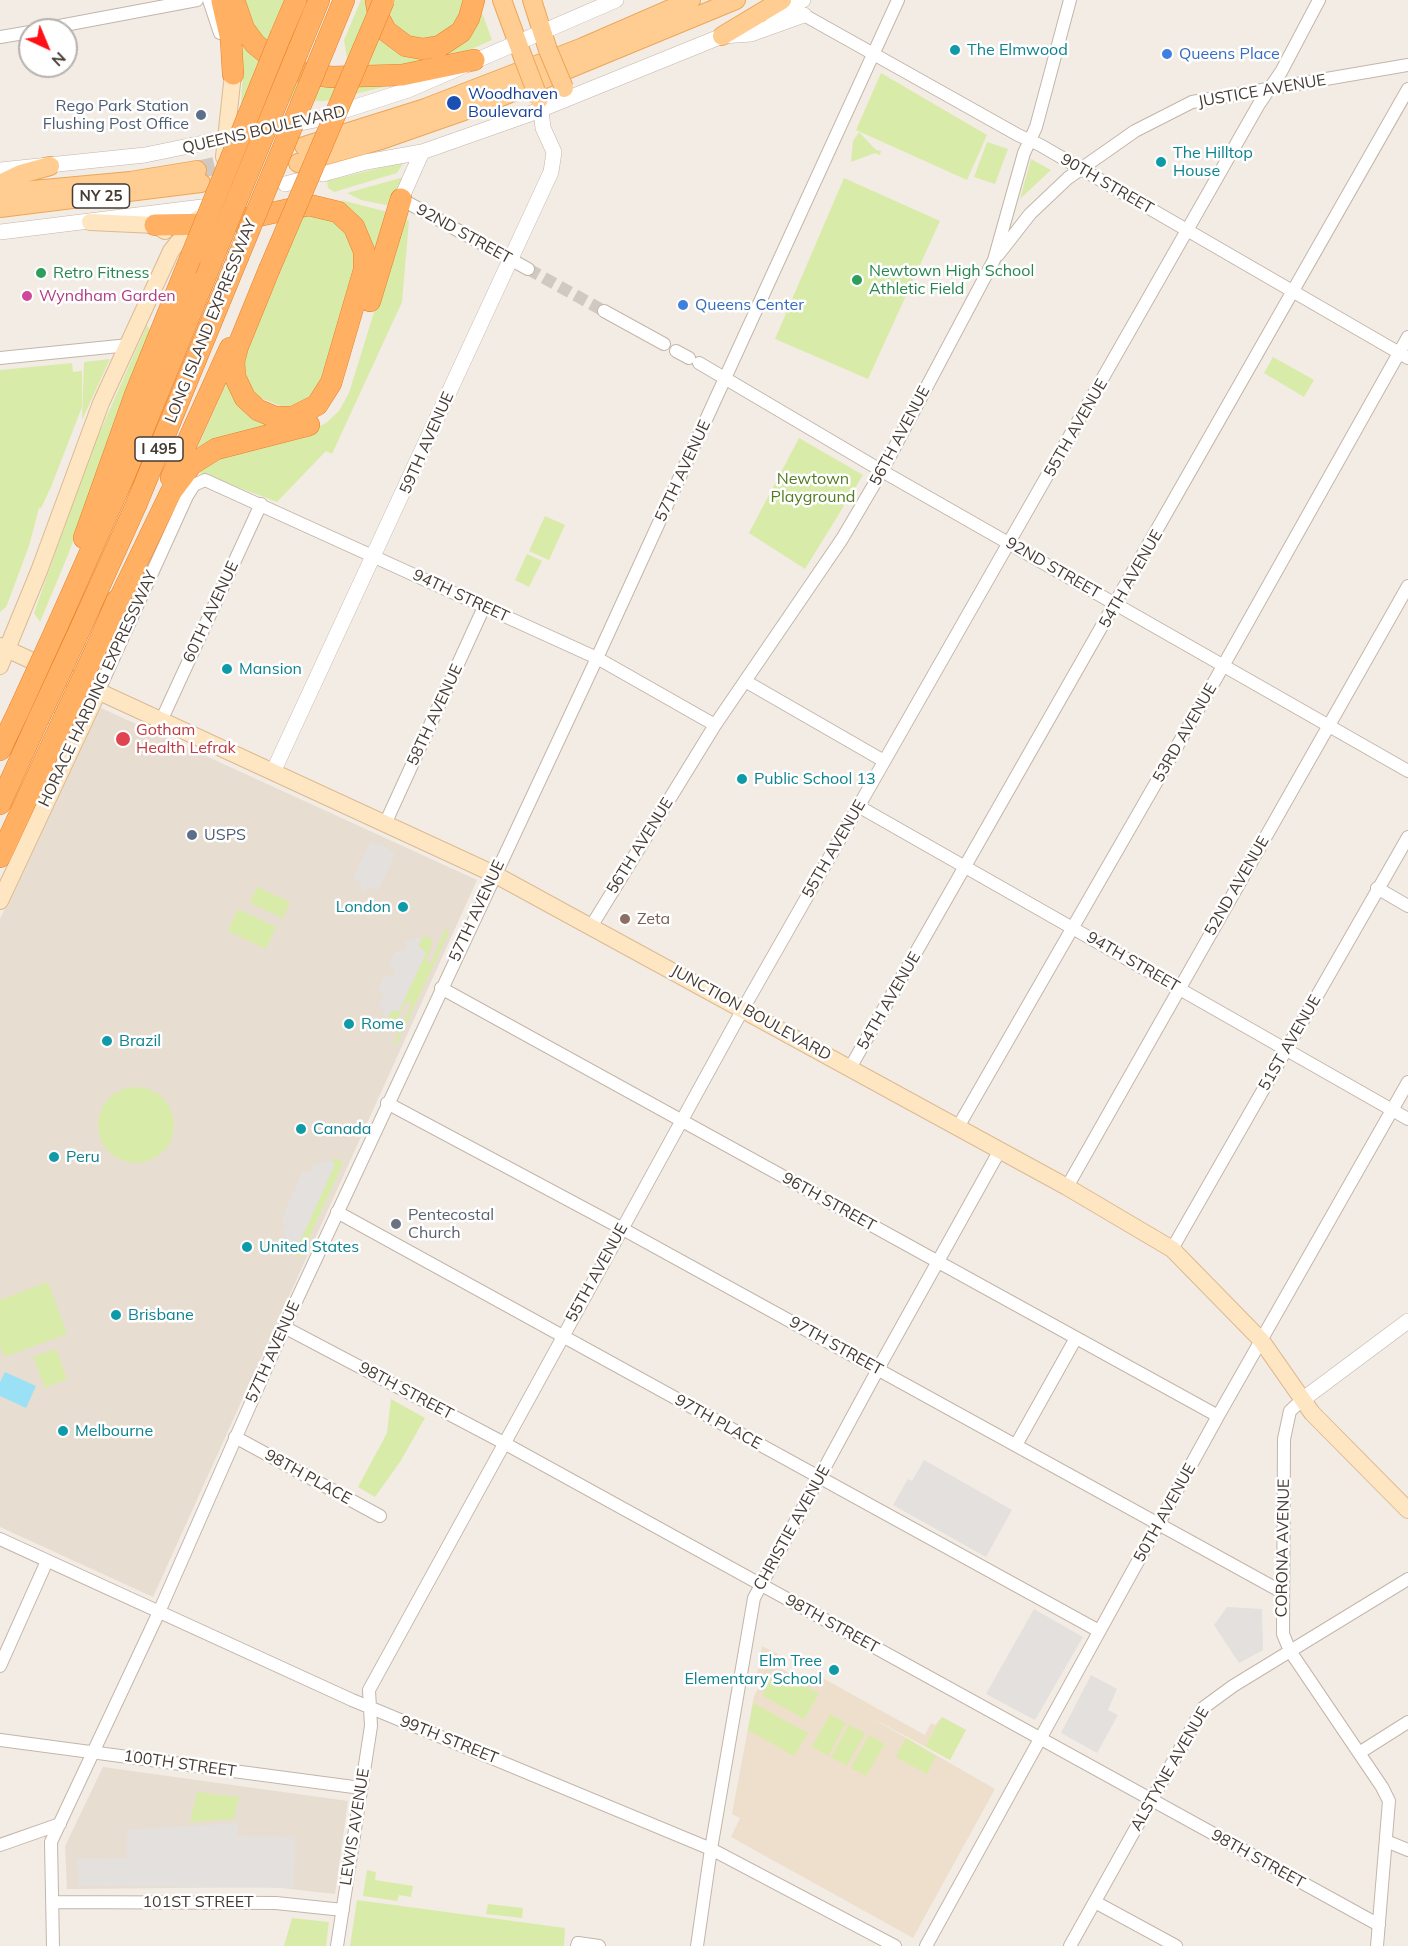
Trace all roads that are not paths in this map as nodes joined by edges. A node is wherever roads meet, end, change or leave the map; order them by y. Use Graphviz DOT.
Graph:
graph roads {
  1 [pos="197,0"];
  2 [pos="209,0"];
  3 [pos="222,0"];
  4 [pos="234,0"];
  5 [pos="296,0"];
  6 [pos="320,0"];
  7 [pos="344,0"];
  8 [pos="376,0"];
  9 [pos="384,0"];
  10 [pos="474,0"];
  11 [pos="502,0"];
  12 [pos="532,0"];
  13 [pos="616,0"];
  14 [pos="691,0"];
  15 [pos="736,0"];
  16 [pos="782,0"];
  17 [pos="898,0"];
  18 [pos="1070,0"];
  19 [pos="1319,0"];
  20 [pos="804,7"];
  21 [pos="78,22"];
  22 [pos="543,32"];
  23 [pos="18,34"];
  24 [pos="722,36"];
  25 [pos="0,37"];
  26 [pos="517,42"];
  27 [pos="873,54"];
  28 [pos="474,60"];
  29 [pos="1408,65"];
  30 [pos="233,74"];
  31 [pos="1270,88"];
  32 [pos="1408,89"];
  33 [pos="567,93"];
  34 [pos="540,104"];
  35 [pos="228,140"];
  36 [pos="1030,140"];
  37 [pos="422,152"];
  38 [pos="309,164"];
  39 [pos="50,166"];
  40 [pos="1080,169"];
  41 [pos="0,170"];
  42 [pos="0,184"];
  43 [pos="285,184"];
  44 [pos="0,193"];
  45 [pos="401,199"];
  46 [pos="0,208"];
  47 [pos="197,216"];
  48 [pos="90,222"];
  49 [pos="155,225"];
  50 [pos="1189,231"];
  51 [pos="0,232"];
  52 [pos="171,251"];
  53 [pos="510,260"];
  54 [pos="994,260"];
  55 [pos="528,269"];
  56 [pos="265,280"];
  57 [pos="1292,293"];
  58 [pos="604,311"];
  59 [pos="1408,337"];
  60 [pos="664,344"];
  61 [pos="129,345"];
  62 [pos="676,351"];
  63 [pos="1404,355"];
  64 [pos="0,358"];
  65 [pos="725,377"];
  66 [pos="882,471"];
  67 [pos="200,480"];
  68 [pos="261,504"];
  69 [pos="1010,544"];
  70 [pos="373,556"];
  71 [pos="1408,586"];
  72 [pos="75,588"];
  73 [pos="1116,605"];
  74 [pos="484,607"];
  75 [pos="112,612"];
  76 [pos="4,648"];
  77 [pos="597,658"];
  78 [pos="1224,665"];
  79 [pos="0,666"];
  80 [pos="745,681"];
  81 [pos="98,692"];
  82 [pos="161,721"];
  83 [pos="715,725"];
  84 [pos="1328,726"];
  85 [pos="0,750"];
  86 [pos="884,761"];
  87 [pos="1408,771"];
  88 [pos="273,772"];
  89 [pos="0,804"];
  90 [pos="858,806"];
  91 [pos="385,824"];
  92 [pos="1408,837"];
  93 [pos="0,857"];
  94 [pos="965,867"];
  95 [pos="494,874"];
  96 [pos="1377,888"];
  97 [pos="0,901"];
  98 [pos="1408,906"];
  99 [pos="592,925"];
  100 [pos="1072,928"];
  101 [pos="441,988"];
  102 [pos="1179,988"];
  103 [pos="743,1009"];
  104 [pos="1286,1049"];
  105 [pos="850,1068"];
  106 [pos="1408,1082"];
  107 [pos="387,1103"];
  108 [pos="1392,1110"];
  109 [pos="1408,1119"];
  110 [pos="681,1120"];
  111 [pos="958,1127"];
  112 [pos="1000,1150"];
  113 [pos="1067,1187"];
  114 [pos="337,1212"];
  115 [pos="621,1228"];
  116 [pos="1172,1249"];
  117 [pos="937,1262"];
  118 [pos="1408,1321"];
  119 [pos="284,1327"];
  120 [pos="562,1336"];
  121 [pos="1076,1338"];
  122 [pos="1261,1340"];
  123 [pos="878,1369"];
  124 [pos="1302,1400"];
  125 [pos="1218,1416"];
  126 [pos="236,1437"];
  127 [pos="504,1443"];
  128 [pos="1016,1445"];
  129 [pos="820,1478"];
  130 [pos="1408,1510"];
  131 [pos="380,1516"];
  132 [pos="1159,1524"];
  133 [pos="0,1539"];
  134 [pos="47,1561"];
  135 [pos="1408,1579"];
  136 [pos="761,1585"];
  137 [pos="1282,1592"];
  138 [pos="159,1612"];
  139 [pos="1099,1631"];
  140 [pos="1290,1651"];
  141 [pos="0,1666"];
  142 [pos="370,1707"];
  143 [pos="1408,1722"];
  144 [pos="1040,1738"];
  145 [pos="0,1740"];
  146 [pos="94,1752"];
  147 [pos="1359,1753"];
  148 [pos="361,1788"];
  149 [pos="1151,1800"];
  150 [pos="60,1824"];
  151 [pos="1386,1841"];
  152 [pos="0,1845"];
  153 [pos="711,1849"];
  154 [pos="1408,1850"];
  155 [pos="53,1902"];
  156 [pos="1095,1902"];
  157 [pos="343,1910"];
  158 [pos="1379,1925"];
  159 [pos="578,1945"];
  160 [pos="53,1946"];
  161 [pos="338,1946"];
  162 [pos="599,1946"];
  163 [pos="697,1946"];
  164 [pos="895,1946"];
  165 [pos="926,1946"];
  166 [pos="1070,1946"];
  167 [pos="1176,1946"];
  168 [pos="1377,1946"];
  1 -- 21 [label="street"];
  2 -- 30 [label="street"];
  3 -- 30 [label="highway"];
  4 -- 28 [label="highway"];
  5 -- 72 [label="highway, bridge"];
  6 -- 72 [label="highway, LONG ISLAND EXPRESSWAY / I 495, bridge"];
  7 -- 89 [label="highway, LONG ISLAND EXPRESSWAY / I 495, bridge"];
  8 -- 10 [label="highway"];
  9 -- 38 [label="highway, bridge"];
  11 -- 26 [label="main road"];
  12 -- 22 [label="main road"];
  13 -- 22 [label="street, QUEENS BOULEVARD"];
  14 -- 38 [label="main road, QUEENS BOULEVARD"];
  15 -- 38 [label="main road, QUEENS BOULEVARD"];
  16 -- 24 [label="main road"];
  17 -- 27 [label="street, 57TH AVENUE"];
  18 -- 36 [label="street, 56TH AVENUE"];
  19 -- 31 [label="street, 55TH AVENUE"];
  20 -- 24 [label="street, QUEENS BOULEVARD"];
  20 -- 27 [label="street, 90TH STREET"];
  22 -- 26 [label="street, QUEENS BOULEVARD"];
  22 -- 33 [label="main road, bridge"];
  23 -- 25 [label="street"];
  24 -- 33 [label="street, QUEENS BOULEVARD"];
  26 -- 28 [label="street, QUEENS BOULEVARD"];
  26 -- 34 [label="main road, bridge"];
  27 -- 36 [label="street, 90TH STREET"];
  27 -- 65 [label="street, 57TH AVENUE"];
  28 -- 35 [label="street, QUEENS BOULEVARD"];
  29 -- 31 [label="street, JUSTICE AVENUE"];
  30 -- 35 [label="main road"];
  31 -- 40 [label="street, JUSTICE AVENUE"];
  31 -- 50 [label="street, 55TH AVENUE"];
  32 -- 57 [label="street, 54TH AVENUE"];
  33 -- 34 [label="street, QUEENS BOULEVARD"];
  34 -- 37 [label="street, QUEENS BOULEVARD"];
  34 -- 53 [label="street, 59TH AVENUE"];
  35 -- 39 [label="street, QUEENS BOULEVARD"];
  35 -- 47 [label="main road"];
  36 -- 40 [label="street, 90TH STREET"];
  36 -- 54 [label="street, 56TH AVENUE"];
  37 -- 38 [label="street, QUEENS BOULEVARD"];
  37 -- 45 [label="street"];
  38 -- 43 [label="street, QUEENS BOULEVARD"];
  38 -- 56 [label="highway, bridge"];
  39 -- 41 [label="street, QUEENS BOULEVARD"];
  39 -- 42 [label="main road"];
  40 -- 50 [label="street, 90TH STREET"];
  40 -- 54 [label="street, JUSTICE AVENUE"];
  44 -- 46 [label="main road, QUEENS BOULEVARD / NY 25"];
  45 -- 53 [label="street, 92ND STREET"];
  45 -- 75 [label="highway"];
  47 -- 48 [label="street"];
  47 -- 49 [label="highway"];
  47 -- 52 [label="main road"];
  47 -- 56 [label="highway"];
  48 -- 49 [label="main road"];
  48 -- 51 [label="street"];
  49 -- 52 [label="main road"];
  50 -- 57 [label="street, 90TH STREET"];
  50 -- 69 [label="street, 55TH AVENUE"];
  52 -- 61 [label="main road"];
  53 -- 55 [label="street, 92ND STREET"];
  53 -- 70 [label="street, 59TH AVENUE"];
  54 -- 66 [label="street, 56TH AVENUE"];
  56 -- 75 [label="highway"];
  57 -- 63 [label="street, 90TH STREET"];
  57 -- 73 [label="street, 54TH AVENUE"];
  58 -- 60 [label="street"];
  59 -- 63 [label="street, 53RD AVENUE"];
  61 -- 64 [label="street"];
  61 -- 76 [label="main road"];
  62 -- 65 [label="street, 92ND STREET"];
  63 -- 78 [label="street, 53RD AVENUE"];
  65 -- 66 [label="street, 92ND STREET"];
  65 -- 77 [label="street, 57TH AVENUE"];
  66 -- 69 [label="street, 92ND STREET"];
  66 -- 80 [label="street, 56TH AVENUE"];
  67 -- 68 [label="street, 94TH STREET"];
  67 -- 81 [label="street, HORACE HARDING EXPRESSWAY"];
  68 -- 70 [label="street, 94TH STREET"];
  68 -- 82 [label="street, 60TH AVENUE"];
  69 -- 73 [label="street, 92ND STREET"];
  69 -- 86 [label="street, 55TH AVENUE"];
  70 -- 74 [label="street, 94TH STREET"];
  70 -- 88 [label="street, 59TH AVENUE"];
  71 -- 84 [label="street, 52ND AVENUE"];
  72 -- 85 [label="highway, LONG ISLAND EXPRESSWAY / I 495, bridge"];
  73 -- 78 [label="street, 92ND STREET"];
  73 -- 94 [label="street, 54TH AVENUE"];
  74 -- 77 [label="street, 94TH STREET"];
  74 -- 91 [label="street, 58TH AVENUE"];
  75 -- 93 [label="highway, bridge"];
  76 -- 79 [label="main road"];
  76 -- 81 [label="main road, JUNCTION BOULEVARD"];
  77 -- 83 [label="street, 94TH STREET"];
  77 -- 95 [label="street, 57TH AVENUE"];
  78 -- 84 [label="street, 92ND STREET"];
  78 -- 100 [label="street, 53RD AVENUE"];
  80 -- 83 [label="street, 56TH AVENUE"];
  80 -- 86 [label="street"];
  81 -- 82 [label="main road, JUNCTION BOULEVARD"];
  81 -- 97 [label="main road, HORACE HARDING EXPRESSWAY"];
  82 -- 88 [label="main road, JUNCTION BOULEVARD"];
  83 -- 99 [label="street, 56TH AVENUE"];
  84 -- 87 [label="street, 92ND STREET"];
  84 -- 102 [label="street, 52ND AVENUE"];
  86 -- 90 [label="street, 55TH AVENUE"];
  88 -- 91 [label="main road, JUNCTION BOULEVARD"];
  90 -- 94 [label="street, 94TH STREET"];
  90 -- 103 [label="street, 55TH AVENUE"];
  91 -- 95 [label="main road, JUNCTION BOULEVARD"];
  92 -- 96 [label="street, 51ST AVENUE"];
  94 -- 100 [label="street, 94TH STREET"];
  94 -- 105 [label="street, 54TH AVENUE"];
  95 -- 99 [label="main road, JUNCTION BOULEVARD"];
  95 -- 101 [label="street, 57TH AVENUE"];
  96 -- 98 [label="street"];
  96 -- 104 [label="street, 51ST AVENUE"];
  99 -- 103 [label="main road, JUNCTION BOULEVARD"];
  100 -- 102 [label="street, 94TH STREET"];
  100 -- 111 [label="street, 53RD AVENUE"];
  101 -- 107 [label="street, 57TH AVENUE"];
  101 -- 110 [label="street, 96TH STREET"];
  102 -- 104 [label="street, 94TH STREET"];
  102 -- 113 [label="street, 52ND AVENUE"];
  103 -- 105 [label="main road, JUNCTION BOULEVARD"];
  103 -- 110 [label="street, 55TH AVENUE"];
  104 -- 108 [label="street, 94TH STREET"];
  104 -- 116 [label="street, 51ST AVENUE"];
  105 -- 111 [label="main road, JUNCTION BOULEVARD"];
  106 -- 108 [label="street, 50TH AVENUE"];
  107 -- 114 [label="street, 57TH AVENUE"];
  107 -- 115 [label="street, 97TH STREET"];
  108 -- 109 [label="street, 94TH STREET"];
  108 -- 122 [label="street, 50TH AVENUE"];
  110 -- 115 [label="street, 55TH AVENUE"];
  110 -- 117 [label="street, 96TH STREET"];
  111 -- 112 [label="main road, JUNCTION BOULEVARD"];
  112 -- 113 [label="main road, JUNCTION BOULEVARD"];
  112 -- 117 [label="street, CHRISTIE AVENUE"];
  113 -- 116 [label="main road, JUNCTION BOULEVARD"];
  114 -- 119 [label="street, 57TH AVENUE"];
  114 -- 120 [label="street, 97TH PLACE"];
  115 -- 120 [label="street, 55TH AVENUE"];
  115 -- 123 [label="street, 97TH STREET"];
  116 -- 122 [label="main road, JUNCTION BOULEVARD"];
  117 -- 121 [label="street, 96TH STREET"];
  117 -- 123 [label="street, CHRISTIE AVENUE"];
  118 -- 124 [label="street, CORONA AVENUE"];
  119 -- 126 [label="street, 57TH AVENUE"];
  119 -- 127 [label="street, 98TH STREET"];
  120 -- 127 [label="street, 55TH AVENUE"];
  120 -- 129 [label="street, 97TH PLACE"];
  121 -- 125 [label="street, 96TH STREET"];
  121 -- 128 [label="street"];
  122 -- 124 [label="main road, JUNCTION BOULEVARD"];
  122 -- 125 [label="street, 50TH AVENUE"];
  123 -- 128 [label="street, 97TH STREET"];
  123 -- 129 [label="street, CHRISTIE AVENUE"];
  124 -- 130 [label="main road, JUNCTION BOULEVARD"];
  124 -- 137 [label="street, CORONA AVENUE"];
  125 -- 132 [label="street, 50TH AVENUE"];
  126 -- 131 [label="street, 98TH PLACE"];
  126 -- 138 [label="street, 57TH AVENUE"];
  127 -- 136 [label="street, 98TH STREET"];
  127 -- 142 [label="street, 55TH AVENUE"];
  128 -- 132 [label="street, 97TH STREET"];
  129 -- 136 [label="street, CHRISTIE AVENUE"];
  129 -- 139 [label="street, 97TH PLACE"];
  132 -- 137 [label="street, 97TH STREET"];
  132 -- 139 [label="street, 50TH AVENUE"];
  133 -- 134 [label="street, 99TH STREET"];
  134 -- 138 [label="street, 99TH STREET"];
  134 -- 141 [label="street"];
  135 -- 140 [label="street, ALSTYNE AVENUE"];
  136 -- 144 [label="street, 98TH STREET"];
  136 -- 153 [label="street, CHRISTIE AVENUE"];
  137 -- 140 [label="street, CORONA AVENUE"];
  138 -- 142 [label="street, 99TH STREET"];
  138 -- 146 [label="street, 57TH AVENUE"];
  139 -- 144 [label="street, 50TH AVENUE"];
  140 -- 147 [label="street, CORONA AVENUE"];
  140 -- 149 [label="street, ALSTYNE AVENUE"];
  142 -- 148 [label="street, LEWIS AVENUE"];
  142 -- 153 [label="street, 99TH STREET"];
  143 -- 147 [label="street"];
  144 -- 149 [label="street, 98TH STREET"];
  144 -- 165 [label="street, 50TH AVENUE"];
  145 -- 146 [label="street, 100TH STREET"];
  146 -- 148 [label="street, 100TH STREET"];
  146 -- 150 [label="street, 57TH AVENUE"];
  147 -- 151 [label="street, CORONA AVENUE"];
  148 -- 157 [label="street, LEWIS AVENUE"];
  149 -- 156 [label="street, ALSTYNE AVENUE"];
  149 -- 158 [label="street, 98TH STREET"];
  150 -- 152 [label="street"];
  150 -- 155 [label="street, 57TH AVENUE"];
  151 -- 154 [label="street"];
  151 -- 158 [label="street, CORONA AVENUE"];
  153 -- 163 [label="street, CHRISTIE AVENUE"];
  153 -- 164 [label="street, 99TH STREET"];
  155 -- 157 [label="street, 101ST STREET"];
  155 -- 160 [label="street, 57TH AVENUE"];
  156 -- 166 [label="street, ALSTYNE AVENUE"];
  156 -- 167 [label="street"];
  157 -- 161 [label="street, LEWIS AVENUE"];
  158 -- 168 [label="street, CORONA AVENUE"];
  159 -- 162 [label="street"];
}
